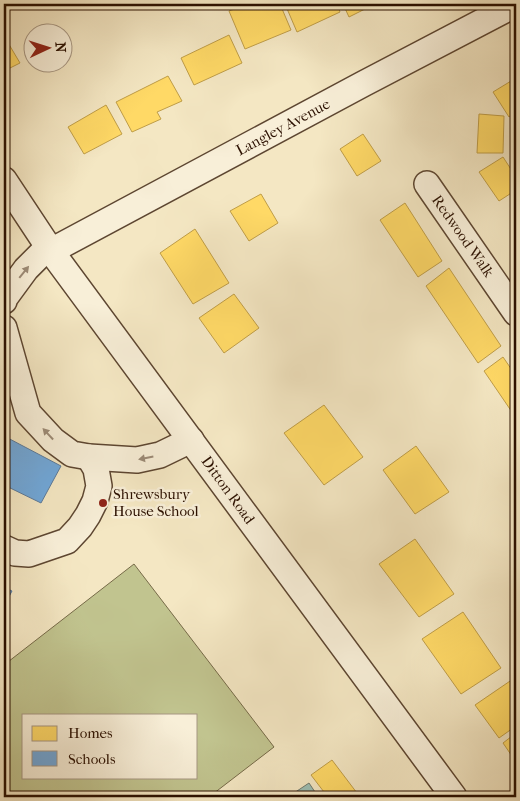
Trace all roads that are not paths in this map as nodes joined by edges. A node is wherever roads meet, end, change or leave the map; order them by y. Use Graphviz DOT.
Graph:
graph roads {
  1 [pos="516,4"];
  2 [pos="4,180"];
  3 [pos="427,184"];
  4 [pos="50,248"];
  5 [pos="4,301"];
  6 [pos="516,313"];
  7 [pos="4,328"];
  8 [pos="191,440"];
  9 [pos="89,457"];
  10 [pos="4,548"];
  11 [pos="447,795"];
  1 -- 4 [label="street, Langley Avenue"];
  2 -- 4 [label="street, Ditton Road"];
  3 -- 6 [label="street, Redwood Walk"];
  5 -- 4 [label="street, Langley Avenue, one-way"];
  4 -- 8 [label="street, Ditton Road"];
  9 -- 7 [label="street, one-way"];
  8 -- 9 [label="street, one-way"];
  8 -- 11 [label="street, Ditton Road"];
  9 -- 10 [label="street"];
}
